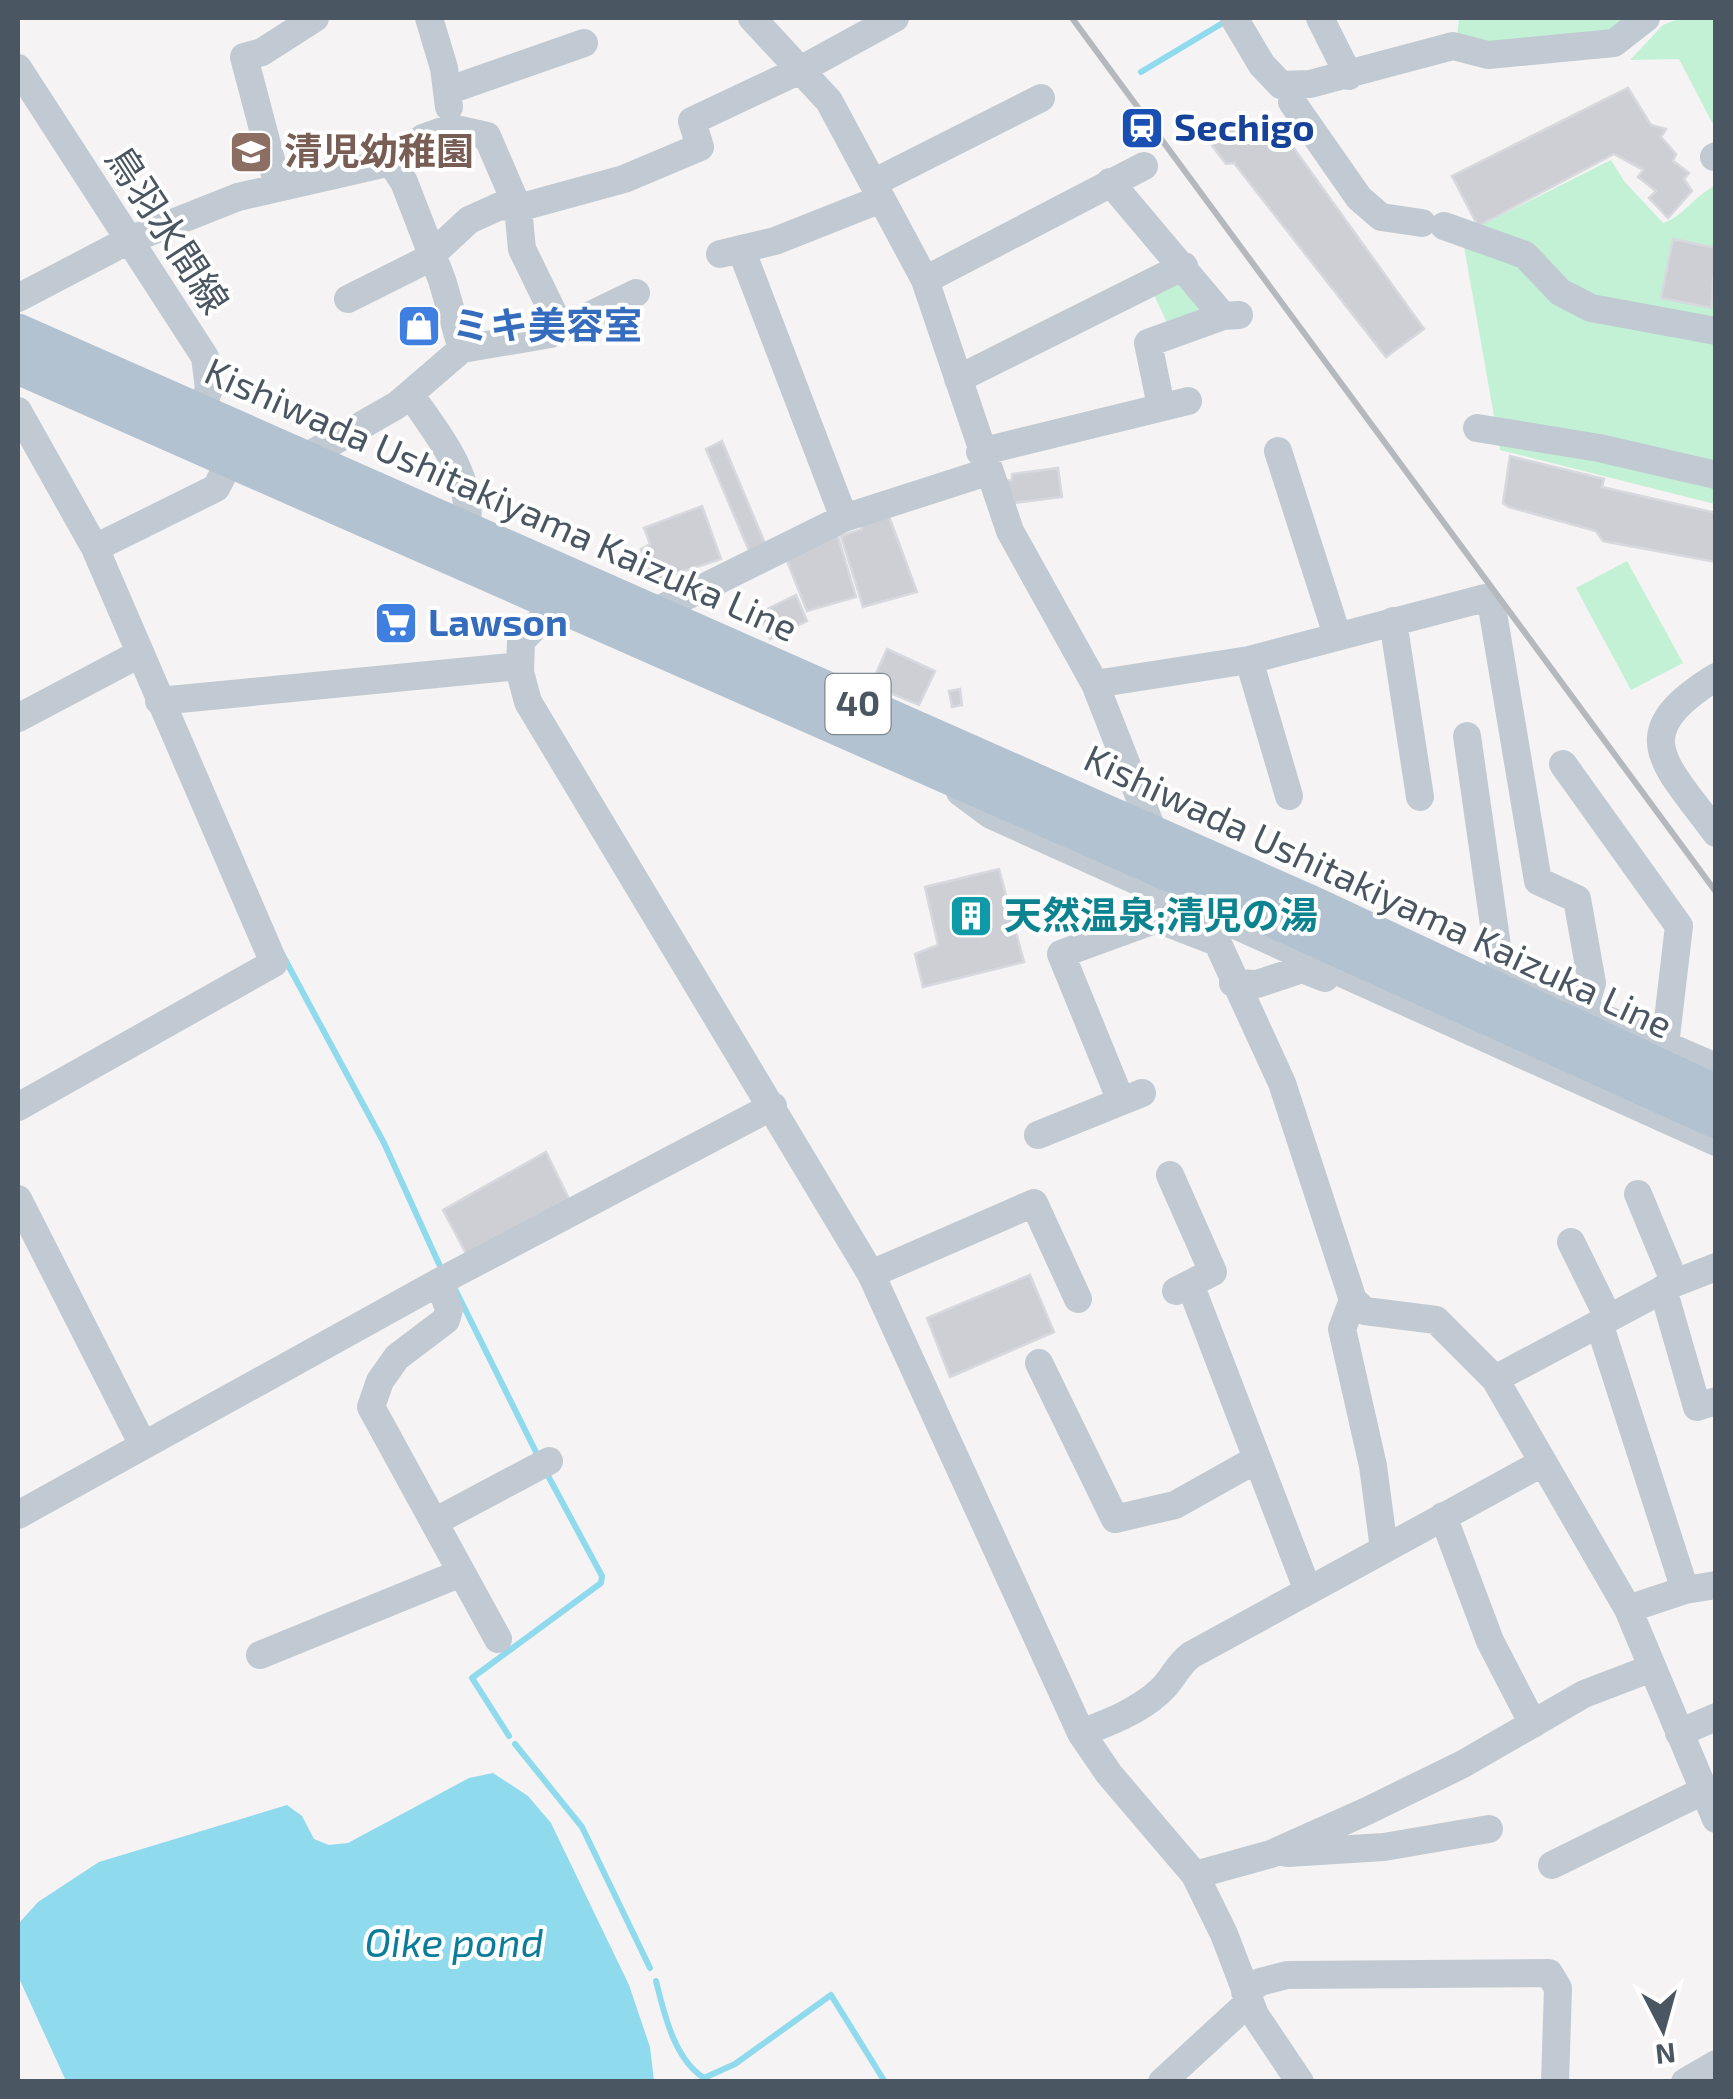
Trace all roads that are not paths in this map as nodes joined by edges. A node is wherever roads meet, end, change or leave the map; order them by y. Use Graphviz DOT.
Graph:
graph roads {
  1 [pos="315,18"];
  2 [pos="428,18"];
  3 [pos="752,18"];
  4 [pos="896,18"];
  5 [pos="1234,18"];
  6 [pos="1320,18"];
  7 [pos="1646,18"];
  8 [pos="584,43"];
  9 [pos="18,68"];
  10 [pos="800,70"];
  11 [pos="1349,76"];
  12 [pos="446,91"];
  13 [pos="1041,98"];
  14 [pos="1292,102"];
  15 [pos="451,128"];
  16 [pos="392,162"];
  17 [pos="1144,166"];
  18 [pos="1110,182"];
  19 [pos="278,186"];
  20 [pos="877,191"];
  21 [pos="518,208"];
  22 [pos="126,241"];
  23 [pos="430,255"];
  24 [pos="1184,266"];
  25 [pos="924,280"];
  26 [pos="636,293"];
  27 [pos="18,298"];
  28 [pos="348,298"];
  29 [pos="18,330"];
  30 [pos="561,330"];
  31 [pos="1716,331"];
  32 [pos="462,349"];
  33 [pos="18,367"];
  34 [pos="958,379"];
  35 [pos="410,394"];
  36 [pos="18,411"];
  37 [pos="195,428"];
  38 [pos="1477,428"];
  39 [pos="1278,451"];
  40 [pos="230,461"];
  41 [pos="308,461"];
  42 [pos="984,462"];
  43 [pos="1716,476"];
  44 [pos="844,518"];
  45 [pos="466,532"];
  46 [pos="96,548"];
  47 [pos="566,594"];
  48 [pos="650,614"];
  49 [pos="1393,620"];
  50 [pos="612,631"];
  51 [pos="1337,635"];
  52 [pos="139,654"];
  53 [pos="1248,660"];
  54 [pos="520,666"];
  55 [pos="1716,677"];
  56 [pos="1095,684"];
  57 [pos="158,701"];
  58 [pos="18,718"];
  59 [pos="1467,736"];
  60 [pos="1563,764"];
  61 [pos="1290,796"];
  62 [pos="1420,797"];
  63 [pos="1716,832"];
  64 [pos="1154,834"];
  65 [pos="1198,885"];
  66 [pos="1214,941"];
  67 [pos="1502,974"];
  68 [pos="1232,983"];
  69 [pos="1412,1004"];
  70 [pos="1584,1010"];
  71 [pos="1664,1045"];
  72 [pos="1706,1094"];
  73 [pos="773,1106"];
  74 [pos="18,1107"];
  75 [pos="1038,1135"];
  76 [pos="1716,1142"];
  77 [pos="1170,1175"];
  78 [pos="1638,1194"];
  79 [pos="18,1199"];
  80 [pos="1572,1242"];
  81 [pos="1716,1266"];
  82 [pos="871,1274"];
  83 [pos="439,1282"];
  84 [pos="1669,1286"];
  85 [pos="1078,1299"];
  86 [pos="1353,1300"];
  87 [pos="1604,1320"];
  88 [pos="1039,1364"];
  89 [pos="1495,1379"];
  90 [pos="1716,1401"];
  91 [pos="143,1445"];
  92 [pos="1258,1459"];
  93 [pos="1542,1463"];
  94 [pos="543,1464"];
  95 [pos="18,1515"];
  96 [pos="1443,1516"];
  97 [pos="434,1522"];
  98 [pos="1384,1549"];
  99 [pos="461,1574"];
  100 [pos="1716,1585"];
  101 [pos="1685,1590"];
  102 [pos="1308,1591"];
  103 [pos="1628,1608"];
  104 [pos="498,1639"];
  105 [pos="260,1654"];
  106 [pos="1652,1668"];
  107 [pos="1716,1717"];
  108 [pos="1533,1724"];
  109 [pos="1081,1733"];
  110 [pos="1679,1733"];
  111 [pos="1703,1791"];
  112 [pos="1716,1818"];
  113 [pos="1489,1829"];
  114 [pos="1270,1854"];
  115 [pos="1552,1864"];
  116 [pos="1195,1875"];
  117 [pos="1247,1997"];
  118 [pos="1716,2064"];
  119 [pos="1162,2082"];
  120 [pos="1300,2082"];
  121 [pos="1555,2082"];
  122 [pos="1685,2082"];
  1 -- 19 [label="street"];
  2 -- 12 [label="street"];
  3 -- 10 [label="street"];
  4 -- 10 [label="street"];
  5 -- 11 [label="street"];
  6 -- 11 [label="street"];
  7 -- 11 [label="street"];
  8 -- 12 [label="street"];
  9 -- 22 [label="street, 鳥羽水間線"];
  10 -- 20 [label="street"];
  10 -- 21 [label="street"];
  12 -- 15 [label="street"];
  13 -- 20 [label="street"];
  14 -- 31 [label="street"];
  15 -- 16 [label="street"];
  15 -- 21 [label="street"];
  16 -- 19 [label="street"];
  16 -- 23 [label="street"];
  17 -- 18 [label="street"];
  18 -- 24 [label="street"];
  18 -- 25 [label="street"];
  19 -- 22 [label="street"];
  20 -- 25 [label="street"];
  20 -- 44 [label="street"];
  21 -- 23 [label="street"];
  21 -- 30 [label="street"];
  22 -- 27 [label="street"];
  22 -- 37 [label="street, 鳥羽水間線"];
  23 -- 28 [label="street"];
  23 -- 32 [label="street"];
  24 -- 34 [label="street"];
  24 -- 42 [label="street"];
  25 -- 34 [label="street"];
  26 -- 30 [label="street"];
  29 -- 37 [label="main road, Kishiwada Ushitakiyama Kaizuka Line / 40"];
  30 -- 32 [label="street"];
  32 -- 35 [label="street"];
  33 -- 37 [label="main road, Kishiwada Ushitakiyama Kaizuka Line / 40"];
  34 -- 42 [label="street"];
  35 -- 41 [label="street"];
  35 -- 45 [label="street"];
  36 -- 46 [label="street"];
  37 -- 40 [label="main road, Kishiwada Ushitakiyama Kaizuka Line / 40"];
  37 -- 41 [label="main road, Kishiwada Ushitakiyama Kaizuka Line / 40"];
  38 -- 43 [label="street"];
  39 -- 51 [label="street"];
  40 -- 46 [label="street"];
  40 -- 47 [label="main road, Kishiwada Ushitakiyama Kaizuka Line / 40"];
  41 -- 45 [label="main road, Kishiwada Ushitakiyama Kaizuka Line / 40"];
  42 -- 44 [label="street"];
  42 -- 56 [label="street"];
  44 -- 48 [label="street"];
  45 -- 47 [label="main road, Kishiwada Ushitakiyama Kaizuka Line / 40"];
  46 -- 52 [label="street"];
  47 -- 48 [label="main road, Kishiwada Ushitakiyama Kaizuka Line / 40"];
  47 -- 50 [label="main road, Kishiwada Ushitakiyama Kaizuka Line / 40"];
  47 -- 54 [label="street"];
  48 -- 50 [label="street"];
  48 -- 64 [label="main road, Kishiwada Ushitakiyama Kaizuka Line / 40"];
  49 -- 51 [label="street"];
  49 -- 62 [label="street"];
  49 -- 70 [label="street"];
  50 -- 65 [label="main road, Kishiwada Ushitakiyama Kaizuka Line / 40"];
  51 -- 53 [label="street"];
  52 -- 57 [label="street"];
  52 -- 58 [label="street"];
  53 -- 56 [label="street"];
  53 -- 61 [label="street"];
  54 -- 57 [label="street"];
  54 -- 73 [label="street"];
  55 -- 63 [label="street"];
  56 -- 64 [label="street"];
  57 -- 74 [label="street"];
  59 -- 67 [label="street"];
  60 -- 71 [label="street"];
  64 -- 65 [label="main road, Kishiwada Ushitakiyama Kaizuka Line / 40"];
  65 -- 66 [label="street"];
  65 -- 67 [label="street"];
  65 -- 69 [label="street"];
  65 -- 72 [label="main road, Kishiwada Ushitakiyama Kaizuka Line / 40"];
  66 -- 68 [label="street"];
  66 -- 75 [label="street"];
  67 -- 70 [label="street"];
  68 -- 69 [label="street"];
  68 -- 86 [label="street"];
  69 -- 76 [label="street"];
  70 -- 71 [label="street"];
  71 -- 72 [label="street"];
  73 -- 82 [label="street"];
  73 -- 83 [label="street"];
  77 -- 92 [label="street"];
  78 -- 84 [label="street"];
  79 -- 91 [label="street"];
  80 -- 87 [label="street"];
  81 -- 84 [label="street"];
  82 -- 85 [label="street"];
  82 -- 109 [label="street"];
  83 -- 91 [label="street"];
  83 -- 97 [label="street"];
  84 -- 87 [label="street"];
  84 -- 90 [label="street"];
  86 -- 89 [label="street"];
  86 -- 98 [label="street"];
  87 -- 89 [label="street"];
  87 -- 101 [label="street"];
  88 -- 92 [label="street"];
  89 -- 93 [label="street"];
  91 -- 95 [label="street"];
  92 -- 102 [label="street"];
  93 -- 96 [label="street"];
  93 -- 103 [label="street"];
  94 -- 97 [label="street"];
  96 -- 98 [label="street"];
  96 -- 108 [label="street"];
  97 -- 99 [label="street"];
  98 -- 102 [label="street"];
  99 -- 104 [label="street"];
  99 -- 105 [label="street"];
  100 -- 101 [label="street"];
  101 -- 103 [label="street"];
  102 -- 109 [label="street"];
  103 -- 106 [label="street"];
  106 -- 108 [label="street"];
  106 -- 110 [label="street"];
  107 -- 110 [label="street"];
  108 -- 114 [label="street"];
  109 -- 116 [label="street"];
  110 -- 111 [label="street"];
  111 -- 112 [label="street"];
  111 -- 115 [label="street"];
  113 -- 114 [label="street"];
  114 -- 116 [label="street"];
  116 -- 117 [label="street"];
  117 -- 119 [label="street"];
  117 -- 120 [label="street"];
  117 -- 121 [label="street"];
  118 -- 122 [label="street"];
}
